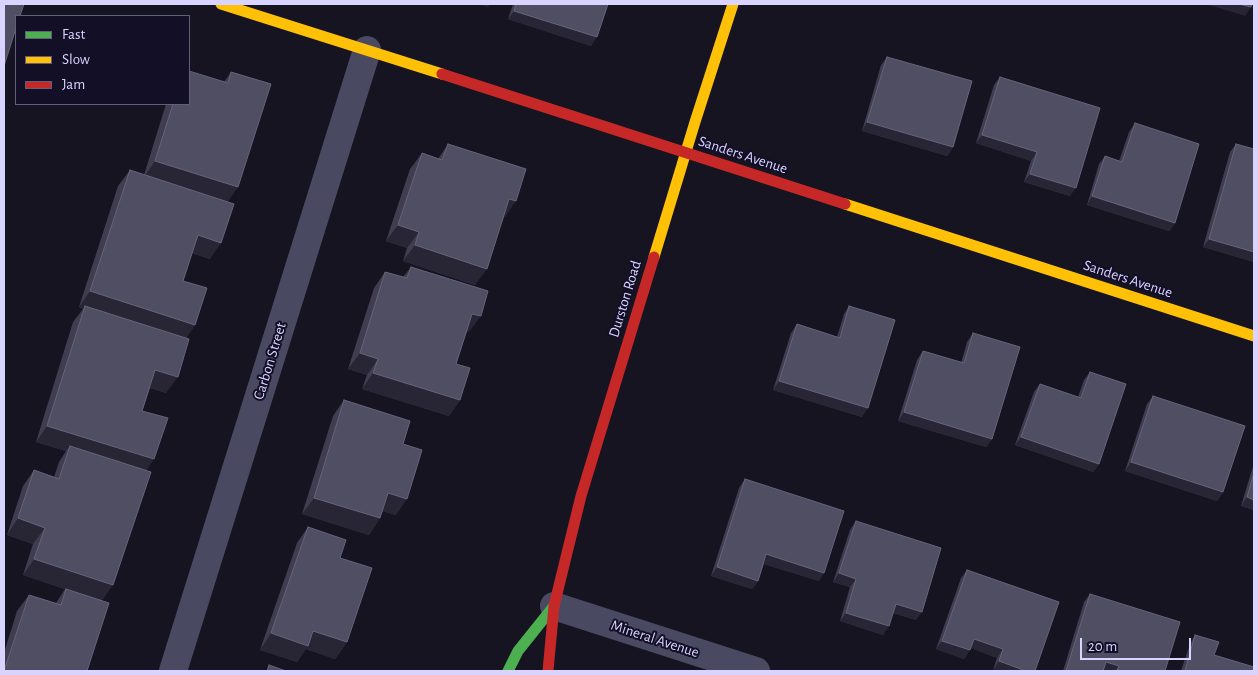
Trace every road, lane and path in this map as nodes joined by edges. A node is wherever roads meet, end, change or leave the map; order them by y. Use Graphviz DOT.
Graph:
graph roads {
  1 [pos="222,4"];
  2 [pos="733,4"];
  3 [pos="367,50"];
  4 [pos="686,152"];
  5 [pos="1254,336"];
  6 [pos="554,606"];
  7 [pos="172,671"];
  8 [pos="508,671"];
  9 [pos="548,671"];
  10 [pos="756,671"];
  1 -- 3 [label="street, Sanders Avenue"];
  2 -- 4 [label="street, Durston Road"];
  3 -- 4 [label="street, Sanders Avenue"];
  3 -- 7 [label="street, Carbon Street"];
  4 -- 5 [label="street, Sanders Avenue"];
  4 -- 6 [label="street, Durston Road"];
  6 -- 8 [label="street, Durston Road"];
  6 -- 9 [label="street, Durston Road"];
  6 -- 10 [label="street, Mineral Avenue"];
}
